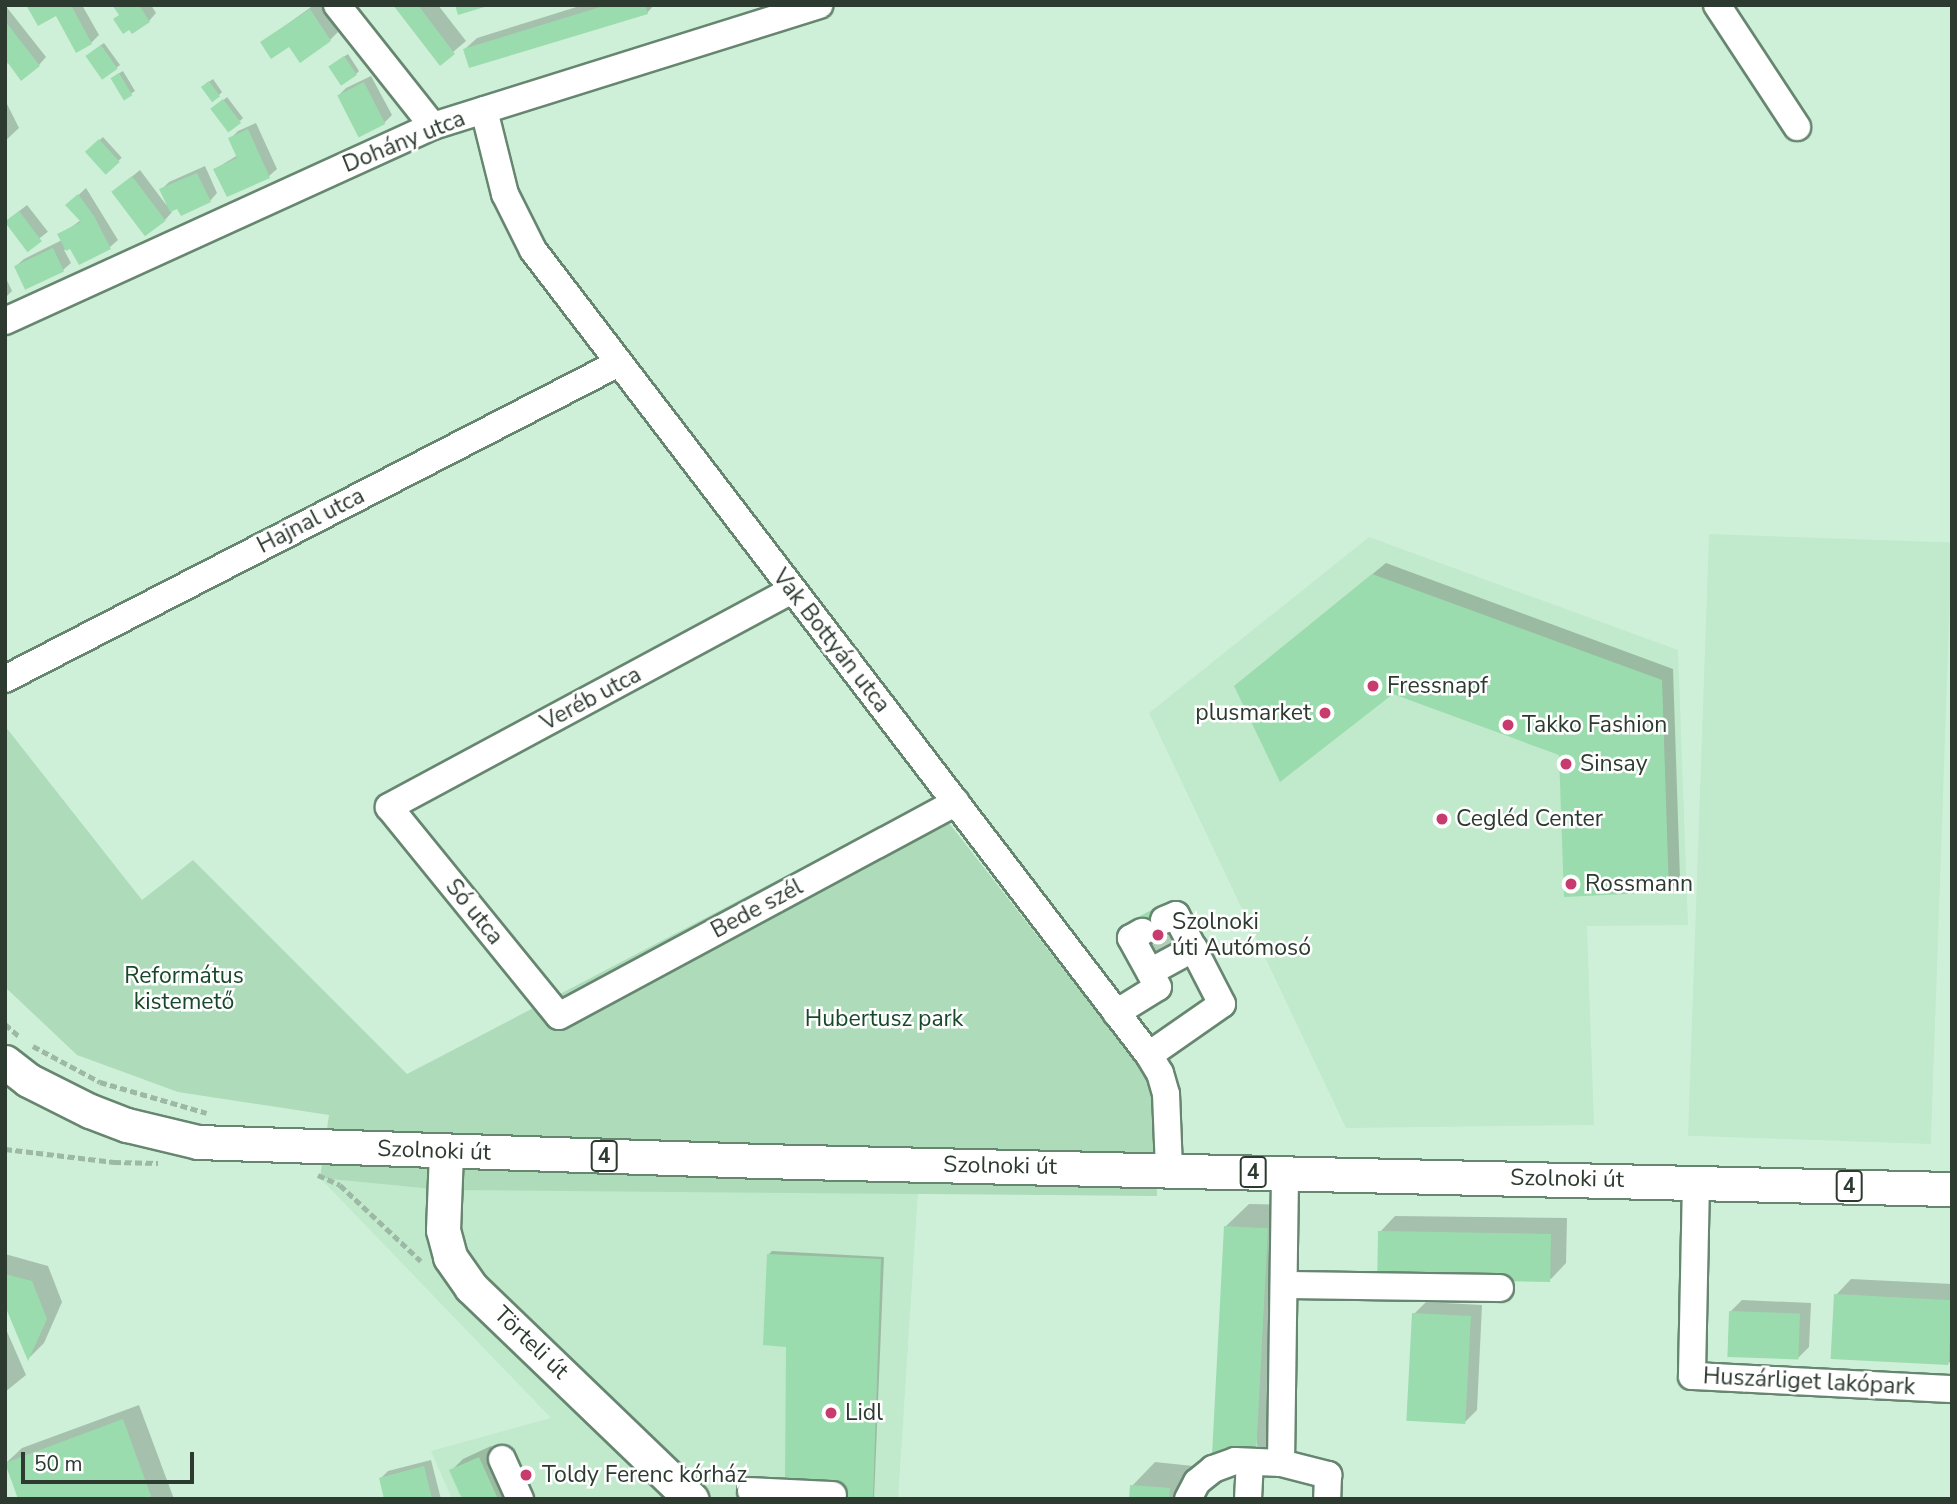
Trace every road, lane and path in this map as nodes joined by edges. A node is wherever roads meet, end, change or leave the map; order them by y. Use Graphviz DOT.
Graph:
graph roads {
  1 [pos="337,5"];
  2 [pos="819,5"];
  3 [pos="1717,5"];
  4 [pos="484,110"];
  5 [pos="433,126"];
  6 [pos="1797,127"];
  7 [pos="5,321"];
  8 [pos="617,364"];
  9 [pos="792,590"];
  10 [pos="5,679"];
  11 [pos="956,802"];
  12 [pos="389,807"];
  13 [pos="1116,1013"];
  14 [pos="559,1016"];
  15 [pos="5,1024"];
  16 [pos="1149,1055"];
  17 [pos="5,1062"];
  18 [pos="216,1116"];
  19 [pos="446,1152"];
  20 [pos="1170,1170"];
  21 [pos="1285,1172"];
  22 [pos="1696,1182"];
  23 [pos="1952,1189"];
  24 [pos="1285,1285"];
  25 [pos="1500,1288"];
  26 [pos="1952,1389"];
  27 [pos="502,1459"];
  28 [pos="1250,1462"];
  29 [pos="1281,1463"];
  30 [pos="752,1487"];
  31 [pos="832,1495"];
  32 [pos="520,1499"];
  33 [pos="691,1499"];
  34 [pos="1188,1499"];
  35 [pos="1248,1499"];
  36 [pos="1327,1499"];
  1 -- 5 [label="street"];
  2 -- 4 [label="street, Dohány utca"];
  3 -- 6 [label="street"];
  4 -- 5 [label="street, Dohány utca"];
  4 -- 8 [label="street, Vak Bottyán utca"];
  5 -- 7 [label="street, Dohány utca"];
  8 -- 9 [label="street, Vak Bottyán utca"];
  8 -- 10 [label="street, Hajnal utca"];
  9 -- 11 [label="street, Vak Bottyán utca"];
  9 -- 12 [label="street, Veréb utca"];
  11 -- 13 [label="street, Vak Bottyán utca"];
  11 -- 14 [label="street, Bede szél"];
  12 -- 14 [label="street, Só utca"];
  13 -- 16 [label="street, Vak Bottyán utca"];
  13 -- 16 [label="street"];
  15 -- 18 [label="path"];
  16 -- 20 [label="street, Vak Bottyán utca"];
  17 -- 19 [label="main road, Szolnoki út / 4"];
  19 -- 20 [label="main road, Szolnoki út / 4"];
  19 -- 33 [label="main road, Törteli út"];
  20 -- 21 [label="main road, Szolnoki út / 4"];
  21 -- 22 [label="main road, Szolnoki út / 4"];
  21 -- 24 [label="street"];
  22 -- 23 [label="main road, Szolnoki út / 4"];
  22 -- 26 [label="street, Huszárliget lakópark"];
  24 -- 25 [label="street"];
  24 -- 29 [label="street"];
  27 -- 32 [label="street"];
  28 -- 29 [label="street"];
  28 -- 34 [label="street"];
  28 -- 35 [label="street"];
  29 -- 36 [label="street"];
  30 -- 31 [label="street"];
}
